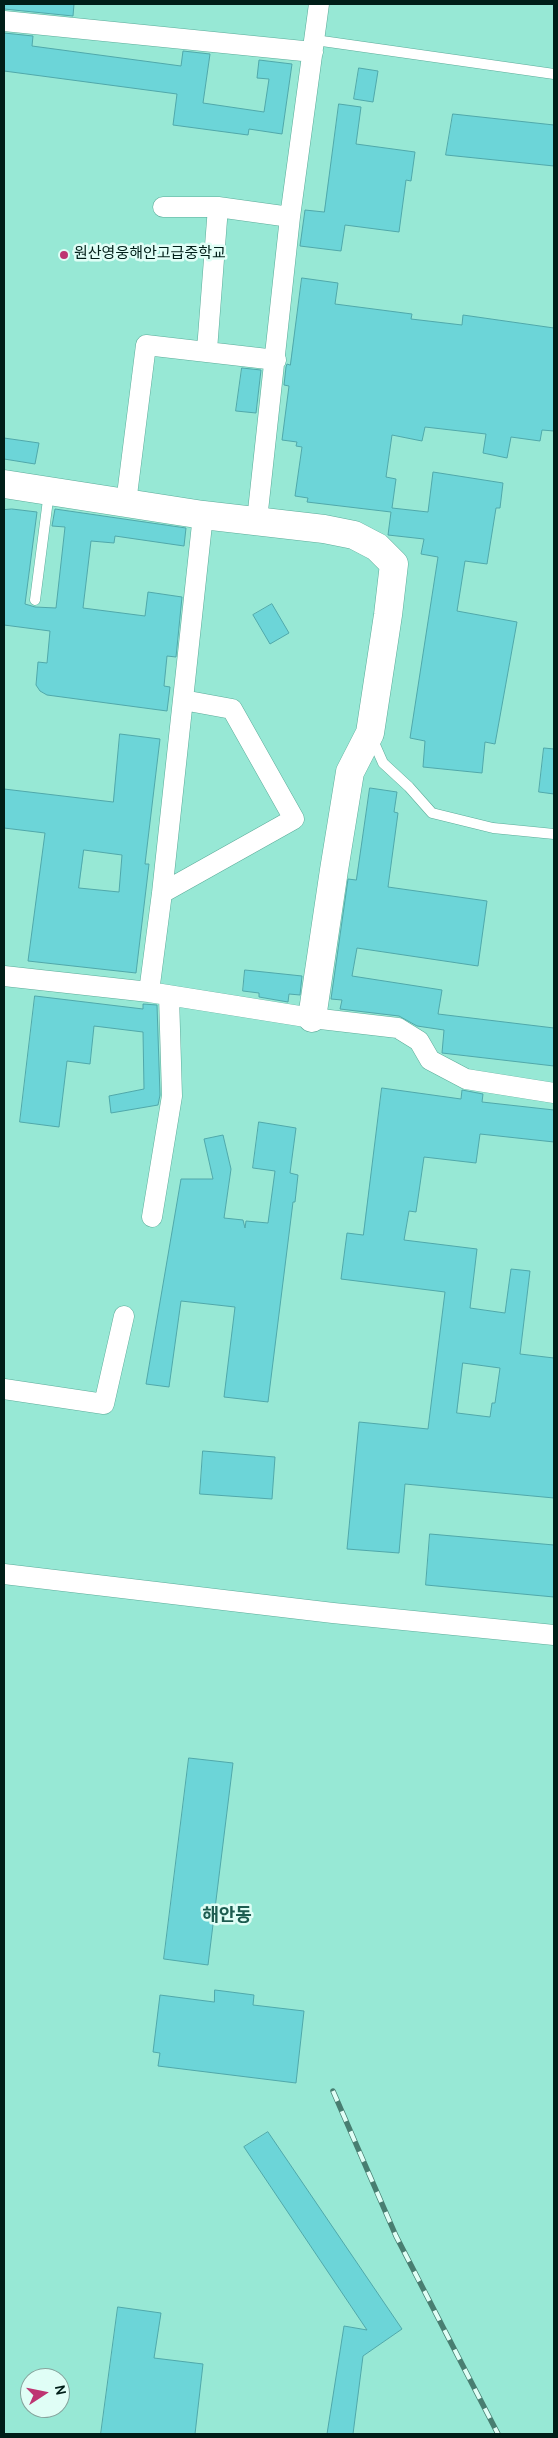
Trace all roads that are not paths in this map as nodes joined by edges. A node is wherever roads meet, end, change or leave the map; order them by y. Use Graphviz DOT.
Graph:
graph roads {
  1 [pos="319,4"];
  2 [pos="4,21"];
  3 [pos="314,46"];
  4 [pos="554,74"];
  5 [pos="163,207"];
  6 [pos="218,208"];
  7 [pos="290,217"];
  8 [pos="207,350"];
  9 [pos="276,360"];
  10 [pos="4,484"];
  11 [pos="50,491"];
  12 [pos="126,503"];
  13 [pos="203,515"];
  14 [pos="257,520"];
  15 [pos="35,600"];
  16 [pos="183,700"];
  17 [pos="370,733"];
  18 [pos="554,834"];
  19 [pos="162,893"];
  20 [pos="4,976"];
  21 [pos="149,992"];
  22 [pos="169,996"];
  23 [pos="312,1018"];
  24 [pos="554,1093"];
  25 [pos="152,1217"];
  26 [pos="124,1316"];
  27 [pos="4,1389"];
  28 [pos="4,1574"];
  29 [pos="554,1635"];
  1 -- 3 [label="street"];
  2 -- 3 [label="street"];
  3 -- 4 [label="lane"];
  3 -- 7 [label="street"];
  5 -- 6 [label="street"];
  6 -- 7 [label="street"];
  6 -- 8 [label="street"];
  7 -- 9 [label="street"];
  8 -- 9 [label="street"];
  8 -- 12 [label="street"];
  9 -- 14 [label="street"];
  10 -- 11 [label="street"];
  11 -- 12 [label="street"];
  11 -- 15 [label="lane"];
  12 -- 13 [label="street"];
  13 -- 14 [label="street"];
  13 -- 16 [label="street"];
  14 -- 17 [label="street"];
  16 -- 19 [label="street"];
  16 -- 19 [label="street"];
  17 -- 18 [label="lane"];
  17 -- 23 [label="street"];
  19 -- 21 [label="street"];
  20 -- 21 [label="street"];
  21 -- 22 [label="street"];
  22 -- 23 [label="street"];
  22 -- 25 [label="street"];
  23 -- 24 [label="street"];
  26 -- 27 [label="street"];
  28 -- 29 [label="street"];
}
